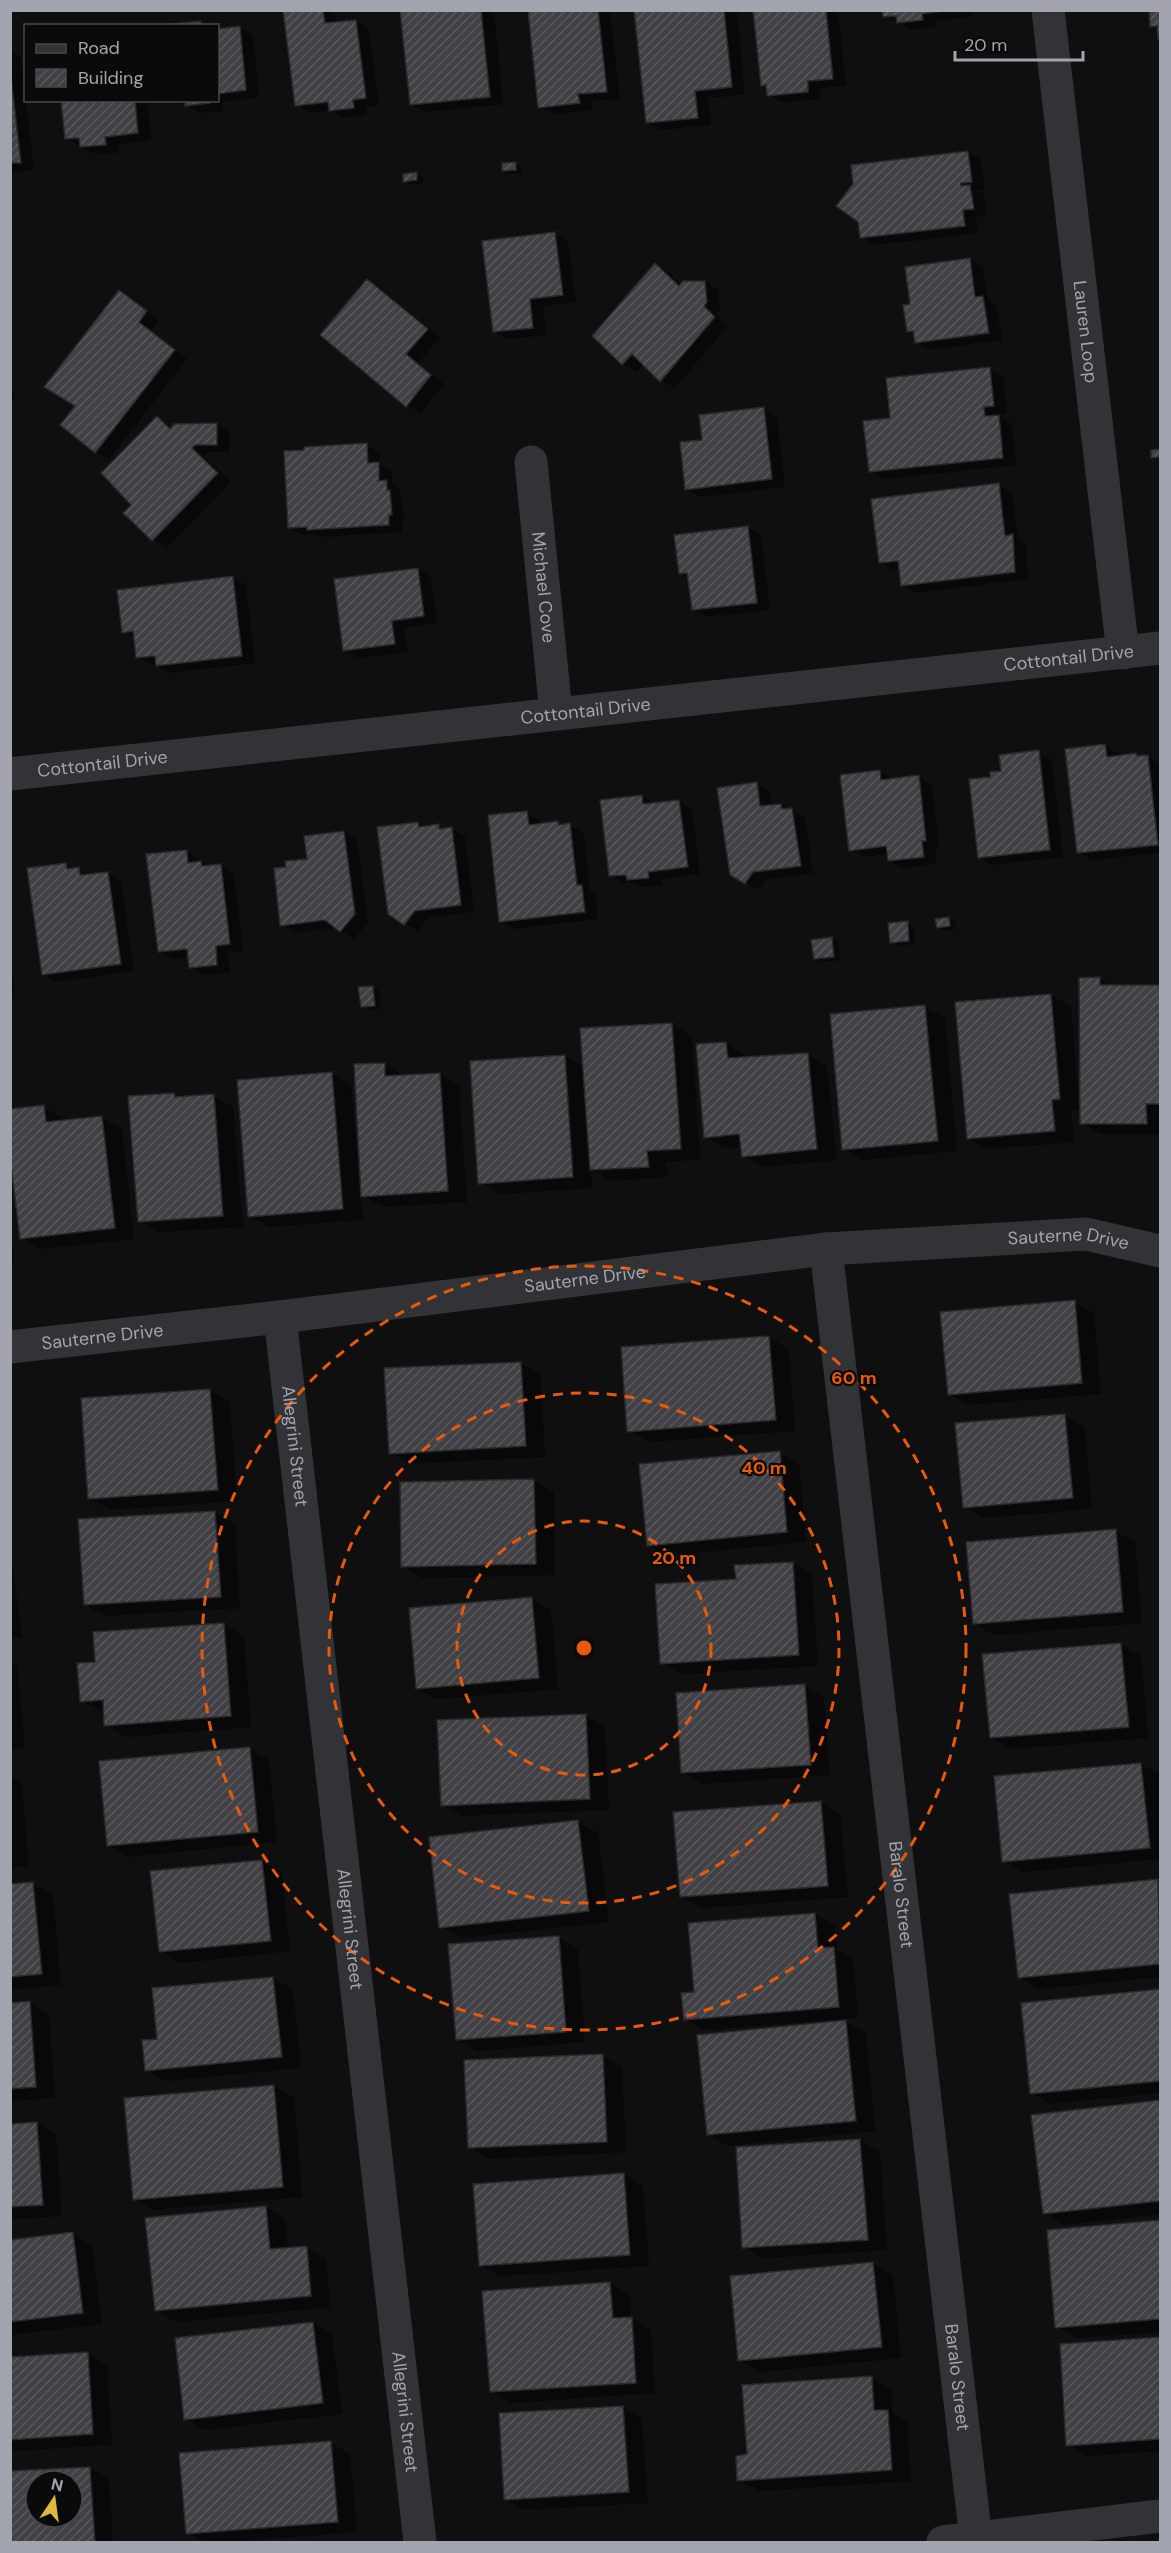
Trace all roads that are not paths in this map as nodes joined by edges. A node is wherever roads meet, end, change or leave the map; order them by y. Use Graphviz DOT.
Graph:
graph roads {
  1 [pos="1048,10"];
  2 [pos="531,462"];
  3 [pos="1161,648"];
  4 [pos="1123,652"];
  5 [pos="556,713"];
  6 [pos="10,774"];
  7 [pos="826,1249"];
  8 [pos="1161,1251"];
  9 [pos="280,1317"];
  10 [pos="10,1347"];
  11 [pos="1161,2516"];
  12 [pos="976,2539"];
  13 [pos="420,2542"];
  14 [pos="943,2542"];
  1 -- 4 [label="street, Lauren Loop"];
  2 -- 5 [label="street, Michael Cove"];
  3 -- 4 [label="street, Cottontail Drive"];
  4 -- 5 [label="street, Cottontail Drive"];
  5 -- 6 [label="street, Cottontail Drive"];
  7 -- 8 [label="street, Sauterne Drive"];
  7 -- 9 [label="street, Sauterne Drive"];
  7 -- 12 [label="street, Baralo Street"];
  9 -- 10 [label="street, Sauterne Drive"];
  9 -- 13 [label="street, Allegrini Street"];
  11 -- 12 [label="street"];
  12 -- 14 [label="street"];
}
